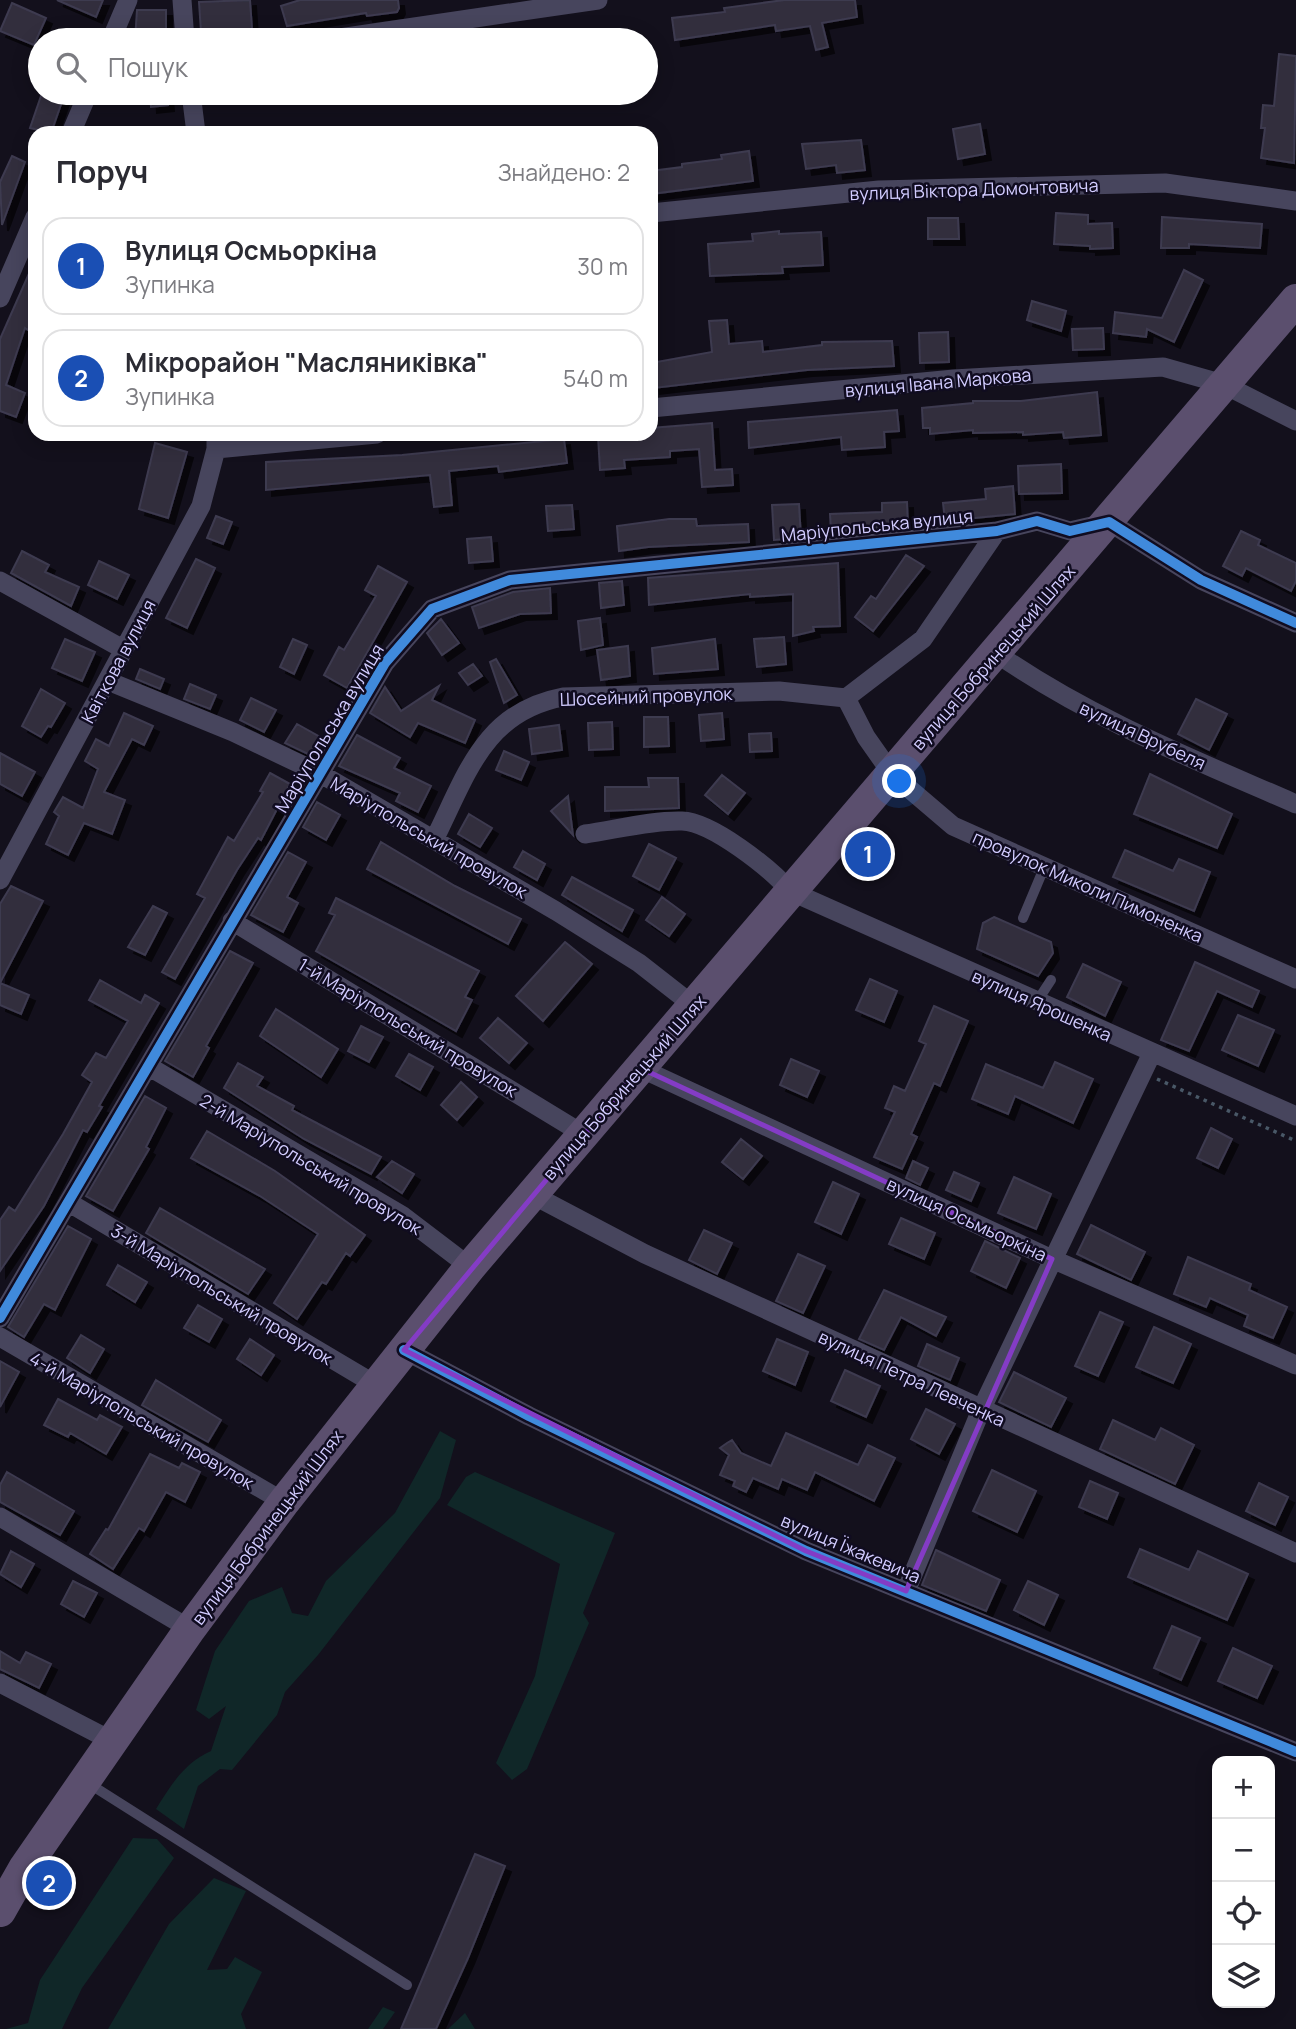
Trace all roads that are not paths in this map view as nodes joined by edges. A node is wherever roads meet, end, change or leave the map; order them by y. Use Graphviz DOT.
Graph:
graph roads {
  1 [pos="128,0"];
  2 [pos="182,0"];
  3 [pos="598,0"];
  4 [pos="116,28"];
  5 [pos="184,28"];
  6 [pos="408,28"];
  7 [pos="83,105"];
  8 [pos="192,105"];
  9 [pos="74,126"];
  10 [pos="195,126"];
  11 [pos="1296,201"];
  12 [pos="658,213"];
  13 [pos="28,233"];
  14 [pos="0,298"];
  15 [pos="1296,300"];
  16 [pos="1223,384"];
  17 [pos="658,407"];
  18 [pos="1296,421"];
  19 [pos="236,441"];
  20 [pos="216,442"];
  21 [pos="1109,522"];
  22 [pos="997,531"];
  23 [pos="0,581"];
  24 [pos="1296,624"];
  25 [pos="123,649"];
  26 [pos="996,653"];
  27 [pos="108,681"];
  28 [pos="846,698"];
  29 [pos="892,774"];
  30 [pos="321,775"];
  31 [pos="1296,804"];
  32 [pos="585,834"];
  33 [pos="435,838"];
  34 [pos="1044,868"];
  35 [pos="0,880"];
  36 [pos="790,891"];
  37 [pos="1023,918"];
  38 [pos="232,921"];
  39 [pos="1296,979"];
  40 [pos="1051,980"];
  41 [pos="1036,1003"];
  42 [pos="694,1006"];
  43 [pos="1152,1054"];
  44 [pos="148,1066"];
  45 [pos="640,1068"];
  46 [pos="1296,1116"];
  47 [pos="583,1134"];
  48 [pos="533,1195"];
  49 [pos="68,1202"];
  50 [pos="1052,1259"];
  51 [pos="470,1267"];
  52 [pos="0,1318"];
  53 [pos="0,1337"];
  54 [pos="404,1350"];
  55 [pos="1296,1365"];
  56 [pos="376,1385"];
  57 [pos="981,1410"];
  58 [pos="284,1502"];
  59 [pos="0,1517"];
  60 [pos="1296,1552"];
  61 [pos="906,1591"];
  62 [pos="190,1629"];
  63 [pos="0,1683"];
  64 [pos="112,1741"];
  65 [pos="1296,1752"];
  66 [pos="85,1781"];
  67 [pos="0,1911"];
  68 [pos="407,1984"];
  1 -- 4 [label="street"];
  2 -- 5 [label="street"];
  3 -- 6 [label="street"];
  7 -- 9 [label="street"];
  8 -- 10 [label="street"];
  11 -- 12 [label="street, вулиця Віктора Домонтовича"];
  13 -- 14 [label="street"];
  15 -- 16 [label="main road, вулиця Бобринецький Шлях"];
  16 -- 17 [label="street, вулиця Івана Маркова"];
  16 -- 18 [label="street, вулиця Івана Маркова"];
  16 -- 21 [label="main road, вулиця Бобринецький Шлях"];
  19 -- 20 [label="street"];
  20 -- 25 [label="street, Квіткова вулиця"];
  21 -- 22 [label="street, Маріупольська вулиця"];
  21 -- 24 [label="street"];
  21 -- 26 [label="main road, вулиця Бобринецький Шлях"];
  22 -- 28 [label="street"];
  22 -- 30 [label="street, Маріупольська вулиця"];
  23 -- 25 [label="street"];
  25 -- 27 [label="street, Квіткова вулиця"];
  26 -- 29 [label="main road, вулиця Бобринецький Шлях"];
  26 -- 31 [label="street, вулиця Врубеля"];
  27 -- 30 [label="street, Маріупольський провулок"];
  27 -- 35 [label="street, Квіткова вулиця"];
  28 -- 29 [label="street, провулок Миколи Пимоненка"];
  28 -- 33 [label="street, Шосейний провулок"];
  29 -- 34 [label="street, провулок Миколи Пимоненка"];
  29 -- 36 [label="main road, вулиця Бобринецький Шлях"];
  30 -- 33 [label="street, Маріупольський провулок"];
  30 -- 38 [label="street, Маріупольська вулиця"];
  32 -- 36 [label="street"];
  33 -- 42 [label="street, Маріупольський провулок"];
  34 -- 37 [label="lane"];
  34 -- 39 [label="street, провулок Миколи Пимоненка"];
  36 -- 41 [label="street, вулиця Ярошенка"];
  36 -- 42 [label="main road, вулиця Бобринецький Шлях"];
  38 -- 44 [label="street, Маріупольська вулиця"];
  38 -- 47 [label="street, 1-й Маріупольський провулок"];
  40 -- 41 [label="lane"];
  41 -- 43 [label="street, вулиця Ярошенка"];
  42 -- 45 [label="main road, вулиця Бобринецький Шлях"];
  43 -- 46 [label="street, вулиця Ярошенка"];
  43 -- 50 [label="street"];
  44 -- 49 [label="street, Маріупольська вулиця"];
  44 -- 51 [label="street, 2-й Маріупольський провулок"];
  45 -- 47 [label="main road, вулиця Бобринецький Шлях"];
  45 -- 50 [label="street, вулиця Осьмьоркіна"];
  47 -- 48 [label="main road, вулиця Бобринецький Шлях"];
  48 -- 51 [label="main road, вулиця Бобринецький Шлях"];
  48 -- 57 [label="street, вулиця Петра Левченка"];
  49 -- 52 [label="street, Маріупольська вулиця"];
  49 -- 56 [label="street, 3-й Маріупольський провулок"];
  50 -- 55 [label="street, вулиця Осьмьоркіна"];
  50 -- 57 [label="street"];
  51 -- 54 [label="main road, вулиця Бобринецький Шлях"];
  53 -- 58 [label="street, 4-й Маріупольський провулок"];
  54 -- 56 [label="main road, вулиця Бобринецький Шлях"];
  54 -- 61 [label="street, вулиця Їжакевича"];
  56 -- 58 [label="main road, вулиця Бобринецький Шлях"];
  57 -- 60 [label="street, вулиця Петра Левченка"];
  57 -- 61 [label="street"];
  58 -- 62 [label="main road, вулиця Бобринецький Шлях"];
  59 -- 62 [label="street"];
  61 -- 65 [label="street, вулиця Їжакевича"];
  62 -- 64 [label="main road, вулиця Бобринецький Шлях"];
  63 -- 64 [label="street"];
  64 -- 66 [label="main road, вулиця Бобринецький Шлях"];
  66 -- 67 [label="main road, вулиця Бобринецький Шлях"];
  66 -- 68 [label="lane"];
}
